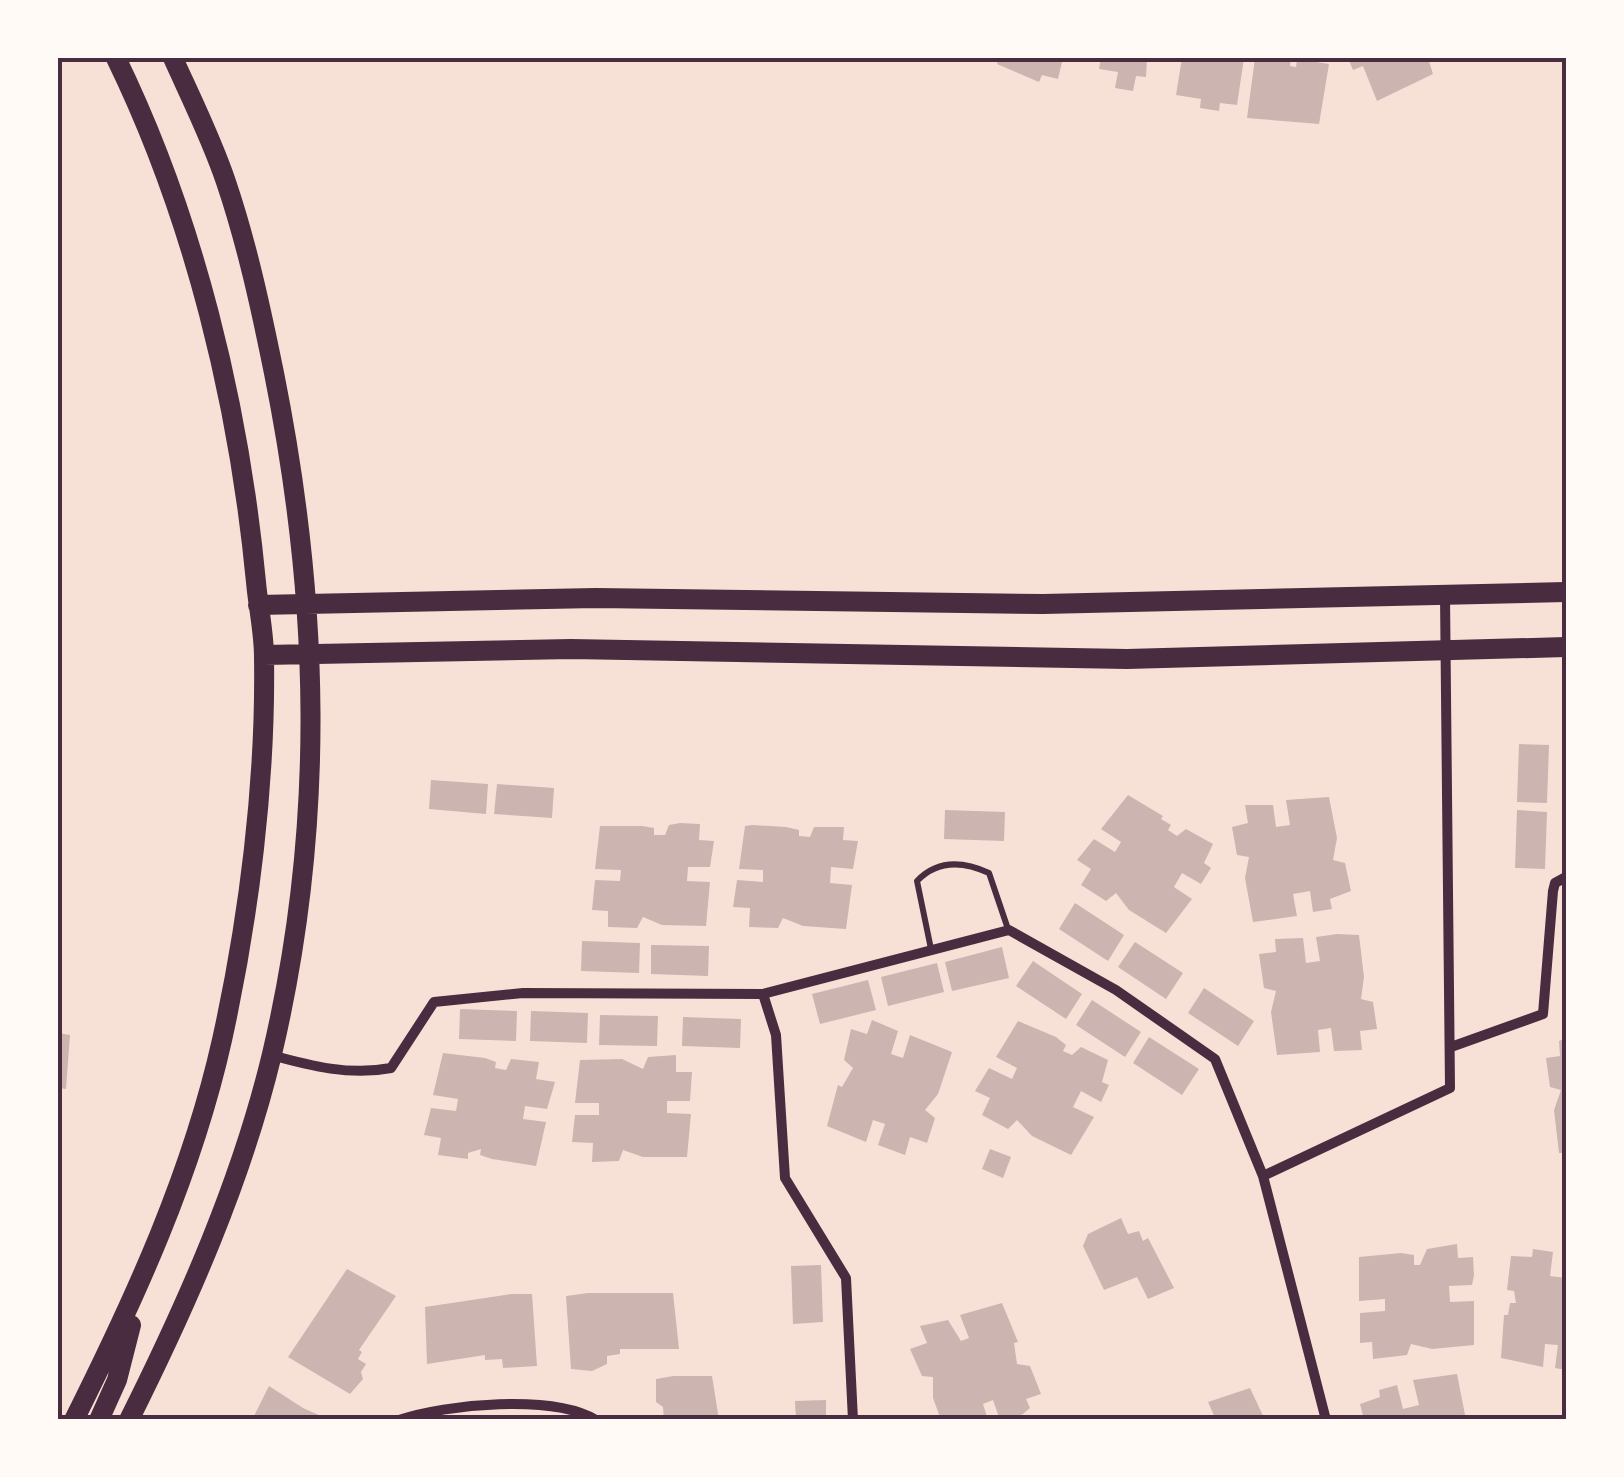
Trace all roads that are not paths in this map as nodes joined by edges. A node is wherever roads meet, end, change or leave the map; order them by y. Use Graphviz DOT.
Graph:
graph roads {
  1 [pos="116,58"];
  2 [pos="173,58"];
  3 [pos="1566,592"];
  4 [pos="1445,596"];
  5 [pos="308,602"];
  6 [pos="258,604"];
  7 [pos="1566,647"];
  8 [pos="1444,649"];
  9 [pos="264,655"];
  10 [pos="311,655"];
  11 [pos="1566,847"];
  12 [pos="1566,877"];
  13 [pos="1009,930"];
  14 [pos="931,949"];
  15 [pos="763,994"];
  16 [pos="1451,1047"];
  17 [pos="272,1055"];
  18 [pos="1263,1176"];
  19 [pos="142,1284"];
  20 [pos="74,1420"];
  21 [pos="100,1420"];
  22 [pos="129,1420"];
  23 [pos="399,1420"];
  24 [pos="596,1420"];
  25 [pos="853,1420"];
  26 [pos="1326,1420"];
  1 -- 6 [label="main road"];
  2 -- 5 [label="main road"];
  3 -- 4 [label="main road"];
  4 -- 5 [label="main road"];
  4 -- 8 [label="street"];
  5 -- 6 [label="main road"];
  5 -- 10 [label="main road"];
  6 -- 9 [label="main road"];
  7 -- 8 [label="main road"];
  8 -- 10 [label="main road"];
  8 -- 16 [label="street"];
  9 -- 10 [label="main road"];
  9 -- 19 [label="main road"];
  10 -- 17 [label="main road"];
  11 -- 12 [label="lane"];
  12 -- 16 [label="street"];
  13 -- 14 [label="street"];
  13 -- 14 [label="lane"];
  13 -- 18 [label="street"];
  14 -- 15 [label="street"];
  15 -- 17 [label="street"];
  15 -- 25 [label="street"];
  16 -- 18 [label="street"];
  17 -- 22 [label="main road"];
  18 -- 26 [label="street"];
  19 -- 20 [label="main road"];
  19 -- 21 [label="main road"];
  23 -- 24 [label="street"];
}
